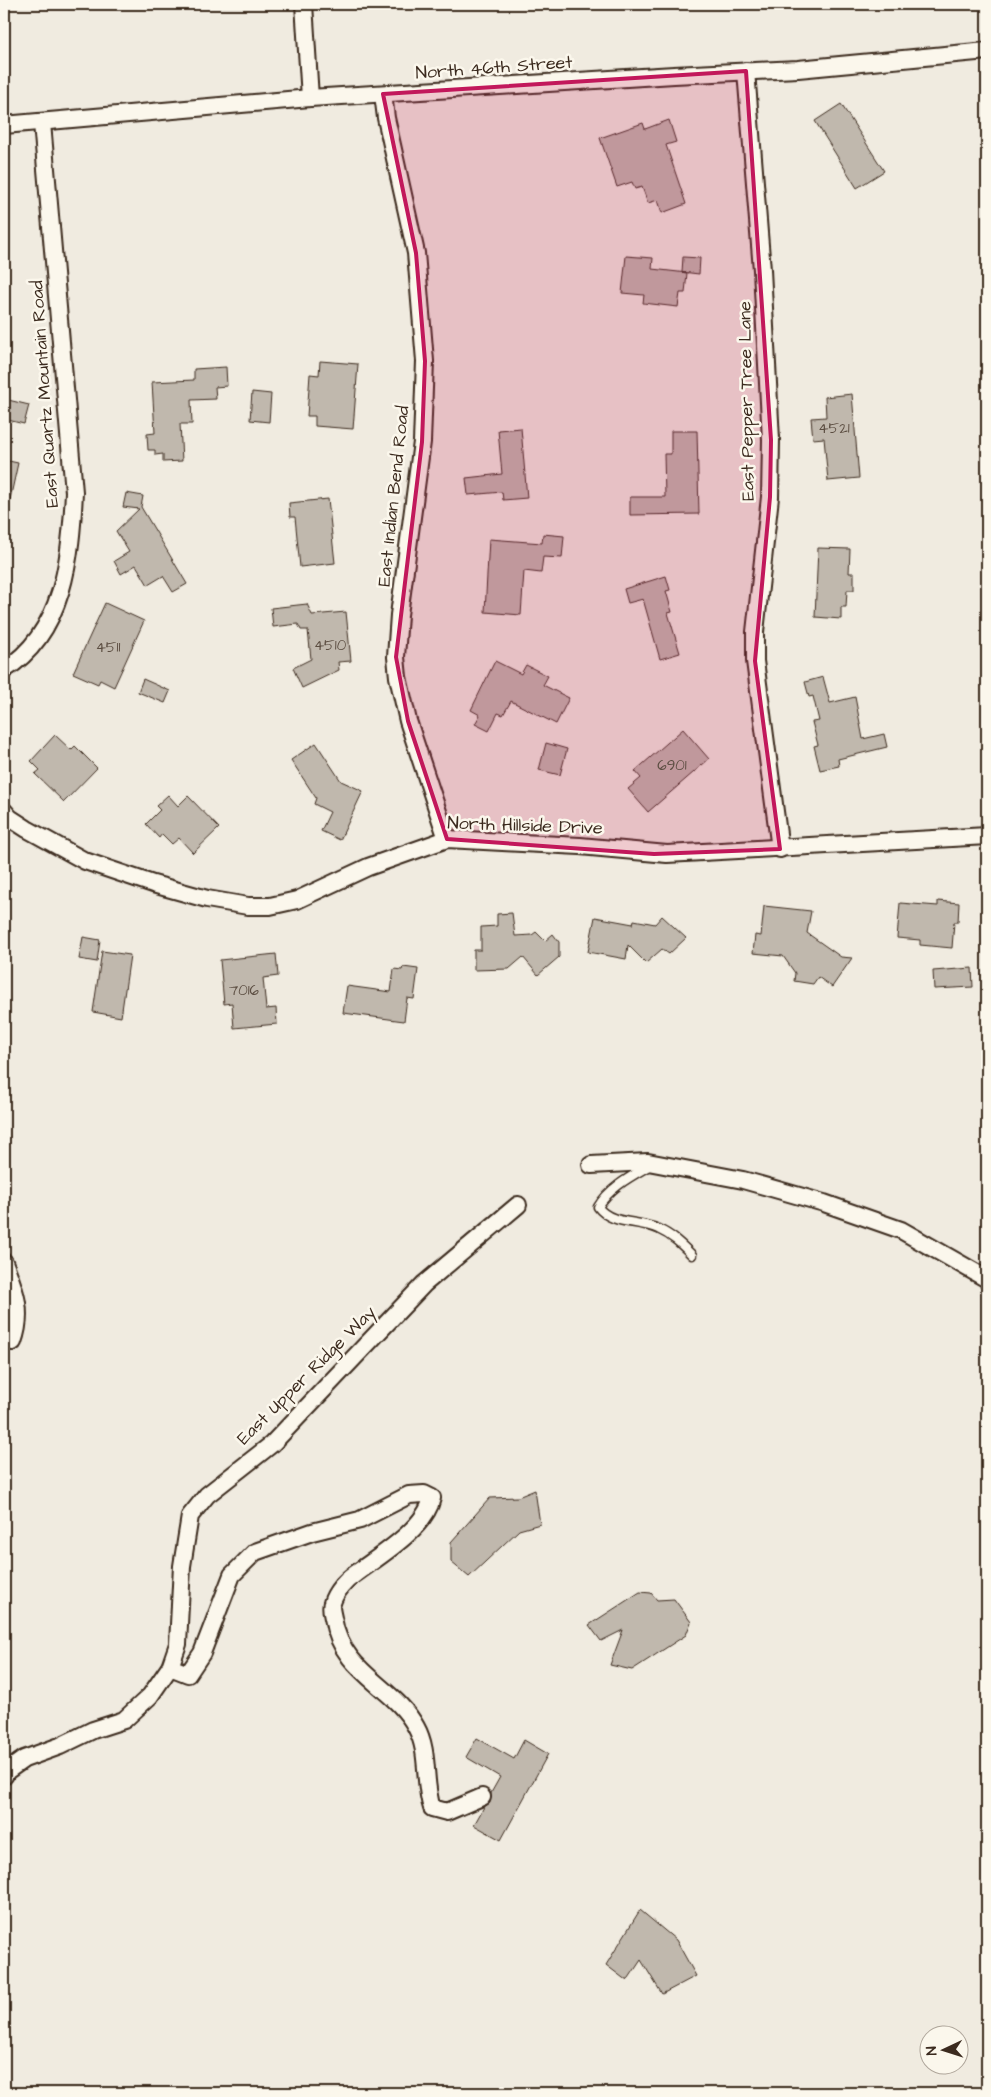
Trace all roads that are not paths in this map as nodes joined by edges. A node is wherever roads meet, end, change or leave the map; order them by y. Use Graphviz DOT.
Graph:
graph roads {
  1 [pos="304,4"];
  2 [pos="987,51"];
  3 [pos="746,71"];
  4 [pos="383,94"];
  5 [pos="310,98"];
  6 [pos="42,123"];
  7 [pos="4,125"];
  8 [pos="4,670"];
  9 [pos="4,812"];
  10 [pos="987,836"];
  11 [pos="447,839"];
  12 [pos="780,849"];
  13 [pos="653,1163"];
  14 [pos="592,1165"];
  15 [pos="518,1205"];
  16 [pos="692,1255"];
  17 [pos="4,1262"];
  18 [pos="987,1279"];
  19 [pos="15,1342"];
  20 [pos="170,1668"];
  21 [pos="4,1776"];
  22 [pos="482,1797"];
  1 -- 5 [label="street"];
  2 -- 3 [label="street, North 46th Street"];
  3 -- 4 [label="street, North 46th Street"];
  3 -- 12 [label="street, East Pepper Tree Lane"];
  4 -- 5 [label="street, North 46th Street"];
  4 -- 11 [label="street, East Indian Bend Road"];
  5 -- 6 [label="street, North 46th Street"];
  6 -- 7 [label="street, North 46th Street"];
  6 -- 8 [label="street, East Quartz Mountain Road"];
  9 -- 11 [label="street, North Hillside Drive"];
  10 -- 12 [label="street, North Hillside Drive"];
  11 -- 12 [label="street, North Hillside Drive"];
  13 -- 14 [label="street"];
  13 -- 16 [label="lane"];
  13 -- 18 [label="street"];
  15 -- 20 [label="street, East Upper Ridge Way"];
  17 -- 19 [label="street"];
  20 -- 21 [label="street, East Upper Ridge Way"];
  20 -- 22 [label="street"];
}
